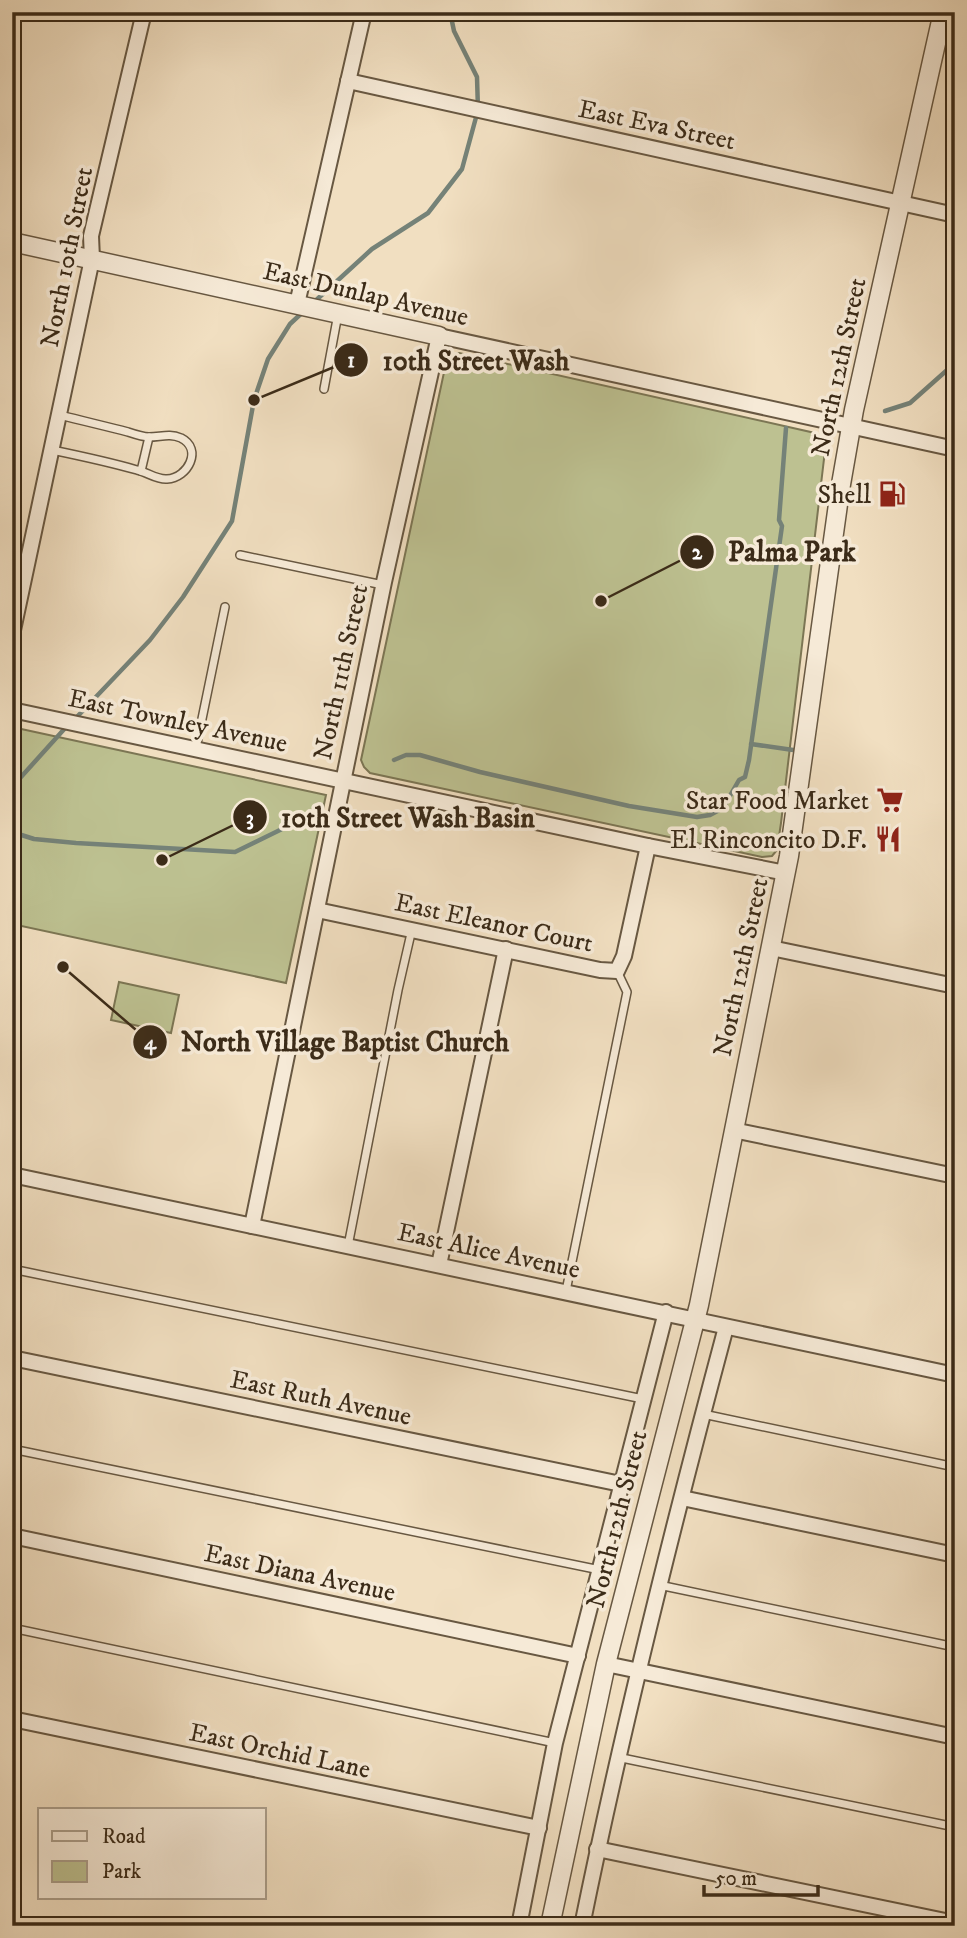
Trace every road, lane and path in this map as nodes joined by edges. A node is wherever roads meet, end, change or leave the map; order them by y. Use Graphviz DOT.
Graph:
graph roads {
  1 [pos="144,12"];
  2 [pos="364,12"];
  3 [pos="943,12"];
  4 [pos="348,81"];
  5 [pos="900,203"];
  6 [pos="955,215"];
  7 [pos="12,242"];
  8 [pos="92,259"];
  9 [pos="297,304"];
  10 [pos="338,313"];
  11 [pos="439,336"];
  12 [pos="324,389"];
  13 [pos="60,415"];
  14 [pos="851,427"];
  15 [pos="149,437"];
  16 [pos="955,449"];
  17 [pos="52,450"];
  18 [pos="141,471"];
  19 [pos="240,555"];
  20 [pos="384,585"];
  21 [pos="225,607"];
  22 [pos="12,635"];
  23 [pos="12,710"];
  24 [pos="197,748"];
  25 [pos="343,781"];
  26 [pos="648,846"];
  27 [pos="786,873"];
  28 [pos="317,910"];
  29 [pos="412,928"];
  30 [pos="771,948"];
  31 [pos="506,949"];
  32 [pos="617,971"];
  33 [pos="955,986"];
  34 [pos="733,1130"];
  35 [pos="12,1175"];
  36 [pos="955,1176"];
  37 [pos="252,1226"];
  38 [pos="348,1246"];
  39 [pos="439,1265"];
  40 [pos="12,1269"];
  41 [pos="566,1291"];
  42 [pos="666,1312"];
  43 [pos="696,1319"];
  44 [pos="726,1327"];
  45 [pos="12,1358"];
  46 [pos="955,1375"];
  47 [pos="644,1399"];
  48 [pos="703,1414"];
  49 [pos="12,1449"];
  50 [pos="955,1467"];
  51 [pos="621,1484"];
  52 [pos="682,1498"];
  53 [pos="12,1536"];
  54 [pos="955,1555"];
  55 [pos="600,1570"];
  56 [pos="659,1585"];
  57 [pos="12,1628"];
  58 [pos="955,1647"];
  59 [pos="578,1656"];
  60 [pos="606,1664"];
  61 [pos="637,1670"];
  62 [pos="12,1719"];
  63 [pos="955,1737"];
  64 [pos="555,1743"];
  65 [pos="617,1757"];
  66 [pos="955,1827"];
  67 [pos="538,1828"];
  68 [pos="597,1849"];
  69 [pos="955,1923"];
  70 [pos="519,1926"];
  71 [pos="550,1926"];
  72 [pos="582,1926"];
  1 -- 8 [label="street, North 10th Street"];
  2 -- 4 [label="street"];
  3 -- 5 [label="street, North 12th Street"];
  4 -- 5 [label="street, East Eva Street"];
  4 -- 9 [label="street"];
  5 -- 6 [label="street, East Eva Street"];
  5 -- 14 [label="street, North 12th Street"];
  7 -- 8 [label="street, East Dunlap Avenue"];
  8 -- 9 [label="street, East Dunlap Avenue"];
  8 -- 13 [label="street, North 10th Street"];
  9 -- 10 [label="street, East Dunlap Avenue"];
  10 -- 11 [label="street, East Dunlap Avenue"];
  10 -- 12 [label="lane"];
  11 -- 14 [label="street, East Dunlap Avenue"];
  11 -- 20 [label="street, North 11th Street"];
  13 -- 15 [label="lane"];
  13 -- 17 [label="street, North 10th Street"];
  14 -- 16 [label="street, East Dunlap Avenue"];
  14 -- 27 [label="street, North 12th Street"];
  15 -- 18 [label="lane"];
  15 -- 18 [label="lane"];
  17 -- 18 [label="lane"];
  17 -- 22 [label="street, North 10th Street"];
  19 -- 20 [label="lane"];
  20 -- 25 [label="street, North 11th Street"];
  21 -- 24 [label="lane"];
  23 -- 24 [label="street, East Townley Avenue"];
  24 -- 25 [label="street, East Townley Avenue"];
  25 -- 26 [label="street, East Townley Avenue"];
  25 -- 28 [label="street, North 11th Street"];
  26 -- 27 [label="street, East Townley Avenue"];
  26 -- 32 [label="street, East Eleanor Court"];
  27 -- 30 [label="street, North 12th Street"];
  28 -- 29 [label="street, East Eleanor Court"];
  28 -- 37 [label="street, North 11th Street"];
  29 -- 31 [label="street, East Eleanor Court"];
  29 -- 38 [label="lane"];
  30 -- 33 [label="street"];
  30 -- 34 [label="street, North 12th Street"];
  31 -- 32 [label="street, East Eleanor Court"];
  31 -- 39 [label="street"];
  32 -- 41 [label="lane"];
  34 -- 36 [label="street"];
  34 -- 43 [label="street, North 12th Street"];
  35 -- 37 [label="street, East Alice Avenue"];
  37 -- 38 [label="street, East Alice Avenue"];
  38 -- 39 [label="street, East Alice Avenue"];
  39 -- 41 [label="street, East Alice Avenue"];
  40 -- 47 [label="lane"];
  41 -- 42 [label="street, East Alice Avenue"];
  42 -- 43 [label="street, East Alice Avenue"];
  42 -- 47 [label="street, North 12th Street"];
  43 -- 44 [label="street, East Alice Avenue"];
  43 -- 60 [label="street, North 12th Street"];
  44 -- 46 [label="street, East Alice Avenue"];
  44 -- 48 [label="street"];
  45 -- 51 [label="street, East Ruth Avenue"];
  47 -- 51 [label="street, North 12th Street"];
  48 -- 50 [label="lane"];
  48 -- 52 [label="street"];
  49 -- 55 [label="lane"];
  51 -- 55 [label="street, North 12th Street"];
  52 -- 54 [label="street"];
  52 -- 56 [label="street"];
  53 -- 59 [label="street, East Diana Avenue"];
  55 -- 59 [label="street, North 12th Street"];
  56 -- 58 [label="lane"];
  56 -- 61 [label="street"];
  57 -- 64 [label="lane"];
  59 -- 64 [label="street, North 12th Street"];
  60 -- 61 [label="street"];
  60 -- 71 [label="street, North 12th Street"];
  61 -- 63 [label="street"];
  61 -- 65 [label="street"];
  62 -- 67 [label="street, East Orchid Lane"];
  64 -- 67 [label="street, North 12th Street"];
  65 -- 66 [label="lane"];
  65 -- 68 [label="street"];
  67 -- 70 [label="street, North 12th Street"];
  68 -- 69 [label="street"];
  68 -- 72 [label="street"];
}
